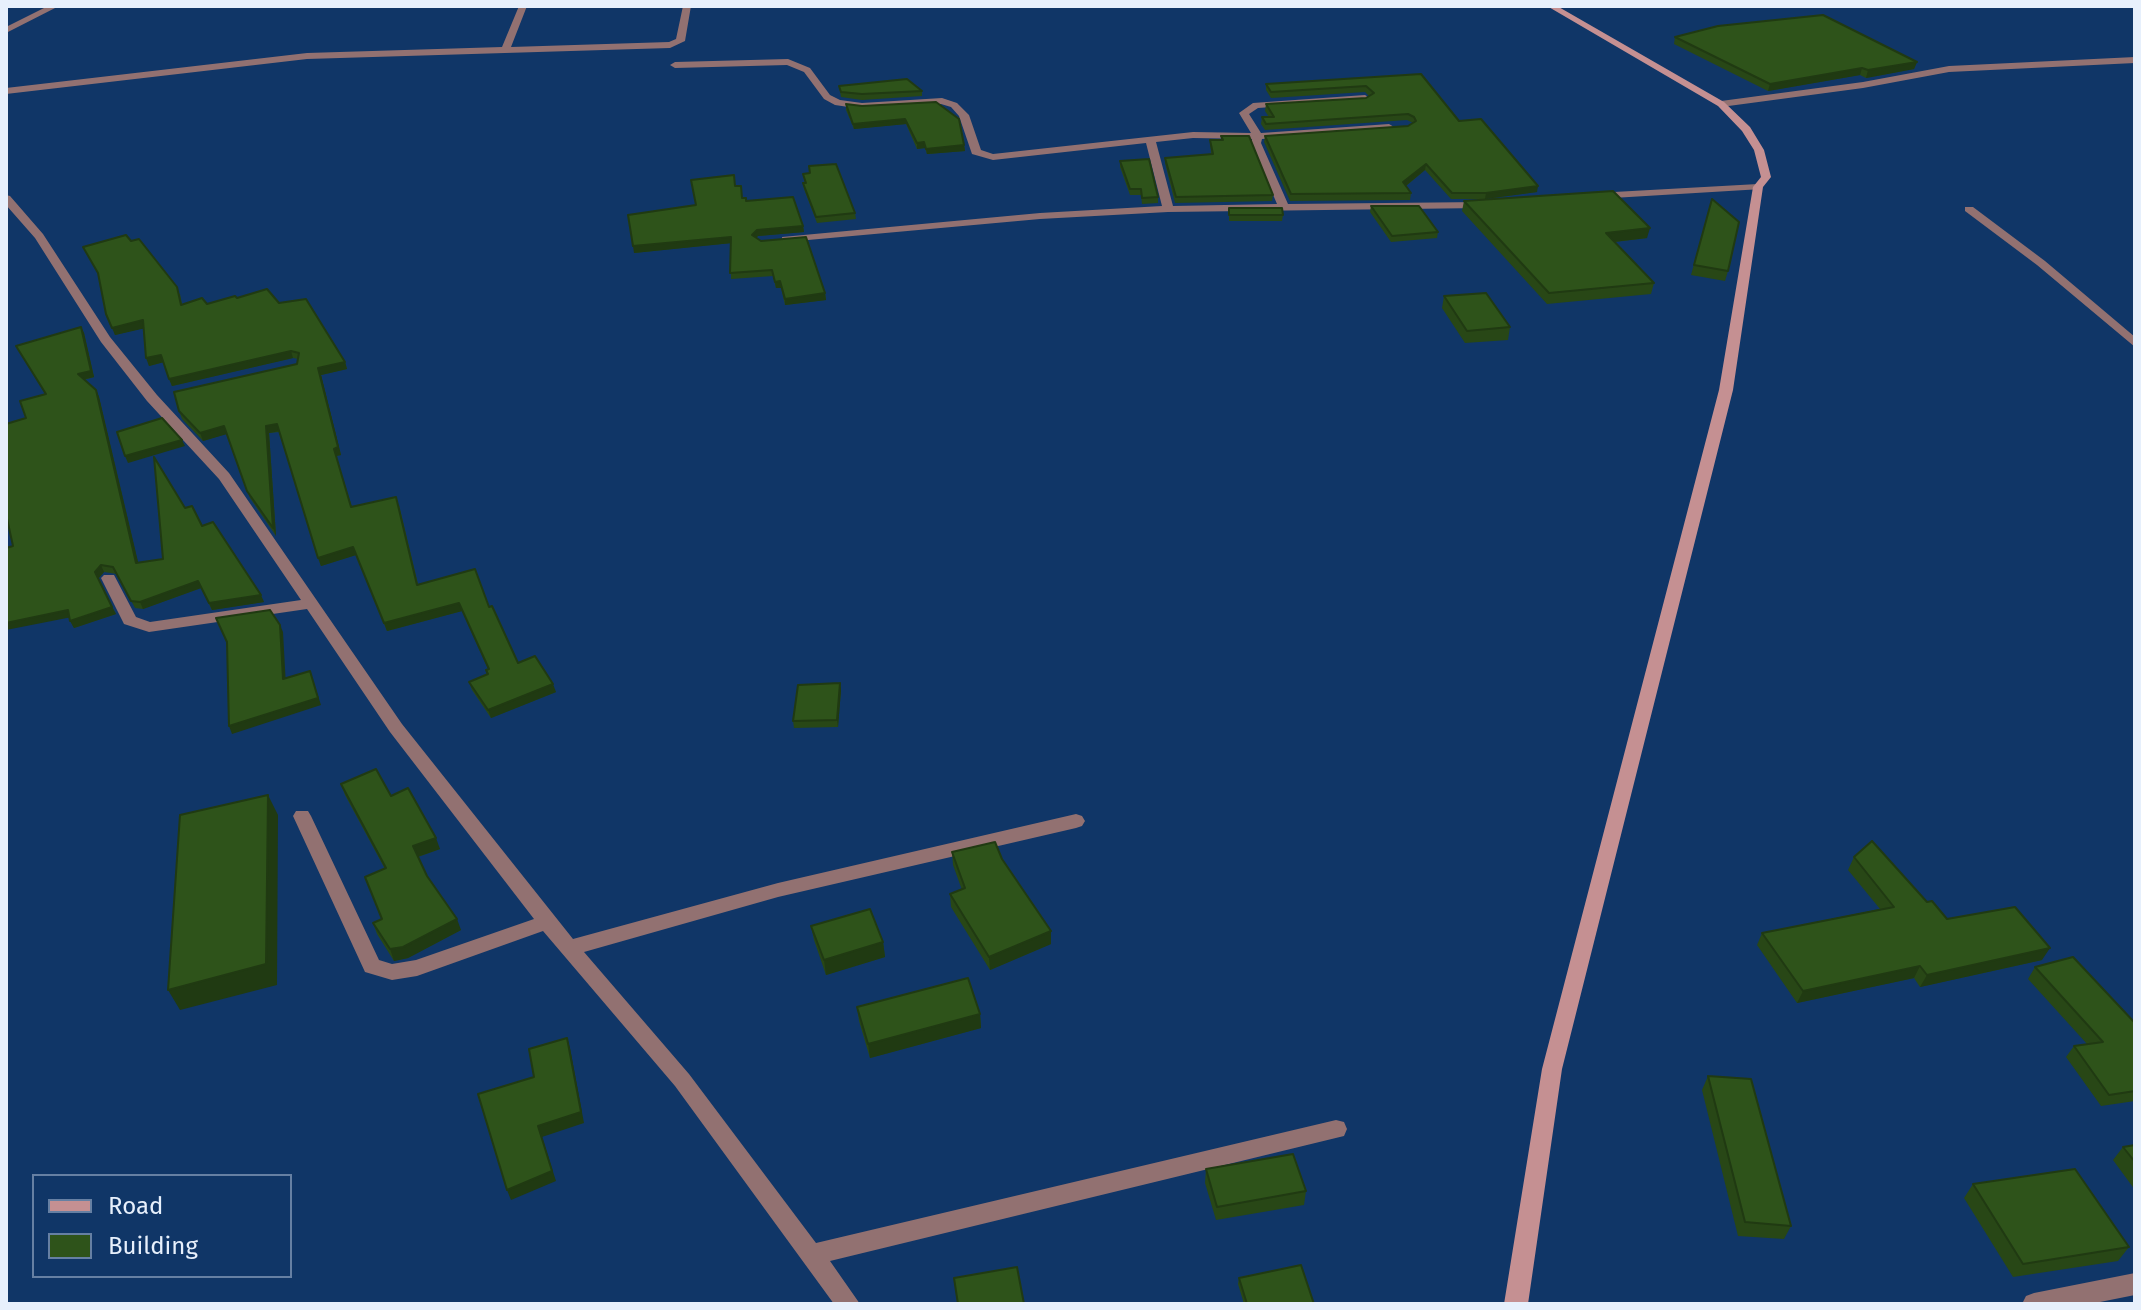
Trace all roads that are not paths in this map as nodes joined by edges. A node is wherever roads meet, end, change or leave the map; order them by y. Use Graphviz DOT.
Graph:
graph roads {
  1 [pos="55,6"];
  2 [pos="523,6"];
  3 [pos="687,6"];
  4 [pos="1551,6"];
  5 [pos="6,30"];
  6 [pos="505,50"];
  7 [pos="2135,60"];
  8 [pos="675,65"];
  9 [pos="6,91"];
  10 [pos="1365,98"];
  11 [pos="1721,104"];
  12 [pos="1407,126"];
  13 [pos="1258,136"];
  14 [pos="1151,142"];
  15 [pos="1758,187"];
  16 [pos="1585,196"];
  17 [pos="6,198"];
  18 [pos="1499,204"];
  19 [pos="1284,207"];
  20 [pos="1168,209"];
  21 [pos="1969,209"];
  22 [pos="777,240"];
  23 [pos="2135,343"];
  24 [pos="109,578"];
  25 [pos="312,603"];
  26 [pos="302,816"];
  27 [pos="1076,821"];
  28 [pos="547,922"];
  29 [pos="569,948"];
  30 [pos="1336,1129"];
  31 [pos="813,1254"];
  32 [pos="2135,1284"];
  33 [pos="848,1304"];
  34 [pos="1516,1304"];
  35 [pos="2034,1304"];
  1 -- 5 [label="street"];
  2 -- 6 [label="street"];
  3 -- 6 [label="street"];
  4 -- 11 [label="street"];
  6 -- 9 [label="street"];
  7 -- 11 [label="street"];
  8 -- 14 [label="street"];
  10 -- 13 [label="street"];
  11 -- 15 [label="street"];
  12 -- 13 [label="street"];
  13 -- 14 [label="street"];
  13 -- 19 [label="street"];
  14 -- 20 [label="street"];
  15 -- 16 [label="street"];
  15 -- 34 [label="street"];
  17 -- 25 [label="street"];
  18 -- 19 [label="street"];
  19 -- 20 [label="street"];
  20 -- 22 [label="street"];
  21 -- 23 [label="street"];
  24 -- 25 [label="street"];
  25 -- 28 [label="street"];
  26 -- 28 [label="street"];
  27 -- 29 [label="street"];
  28 -- 29 [label="street"];
  29 -- 31 [label="street"];
  30 -- 31 [label="street"];
  31 -- 33 [label="street"];
  32 -- 35 [label="street"];
}
